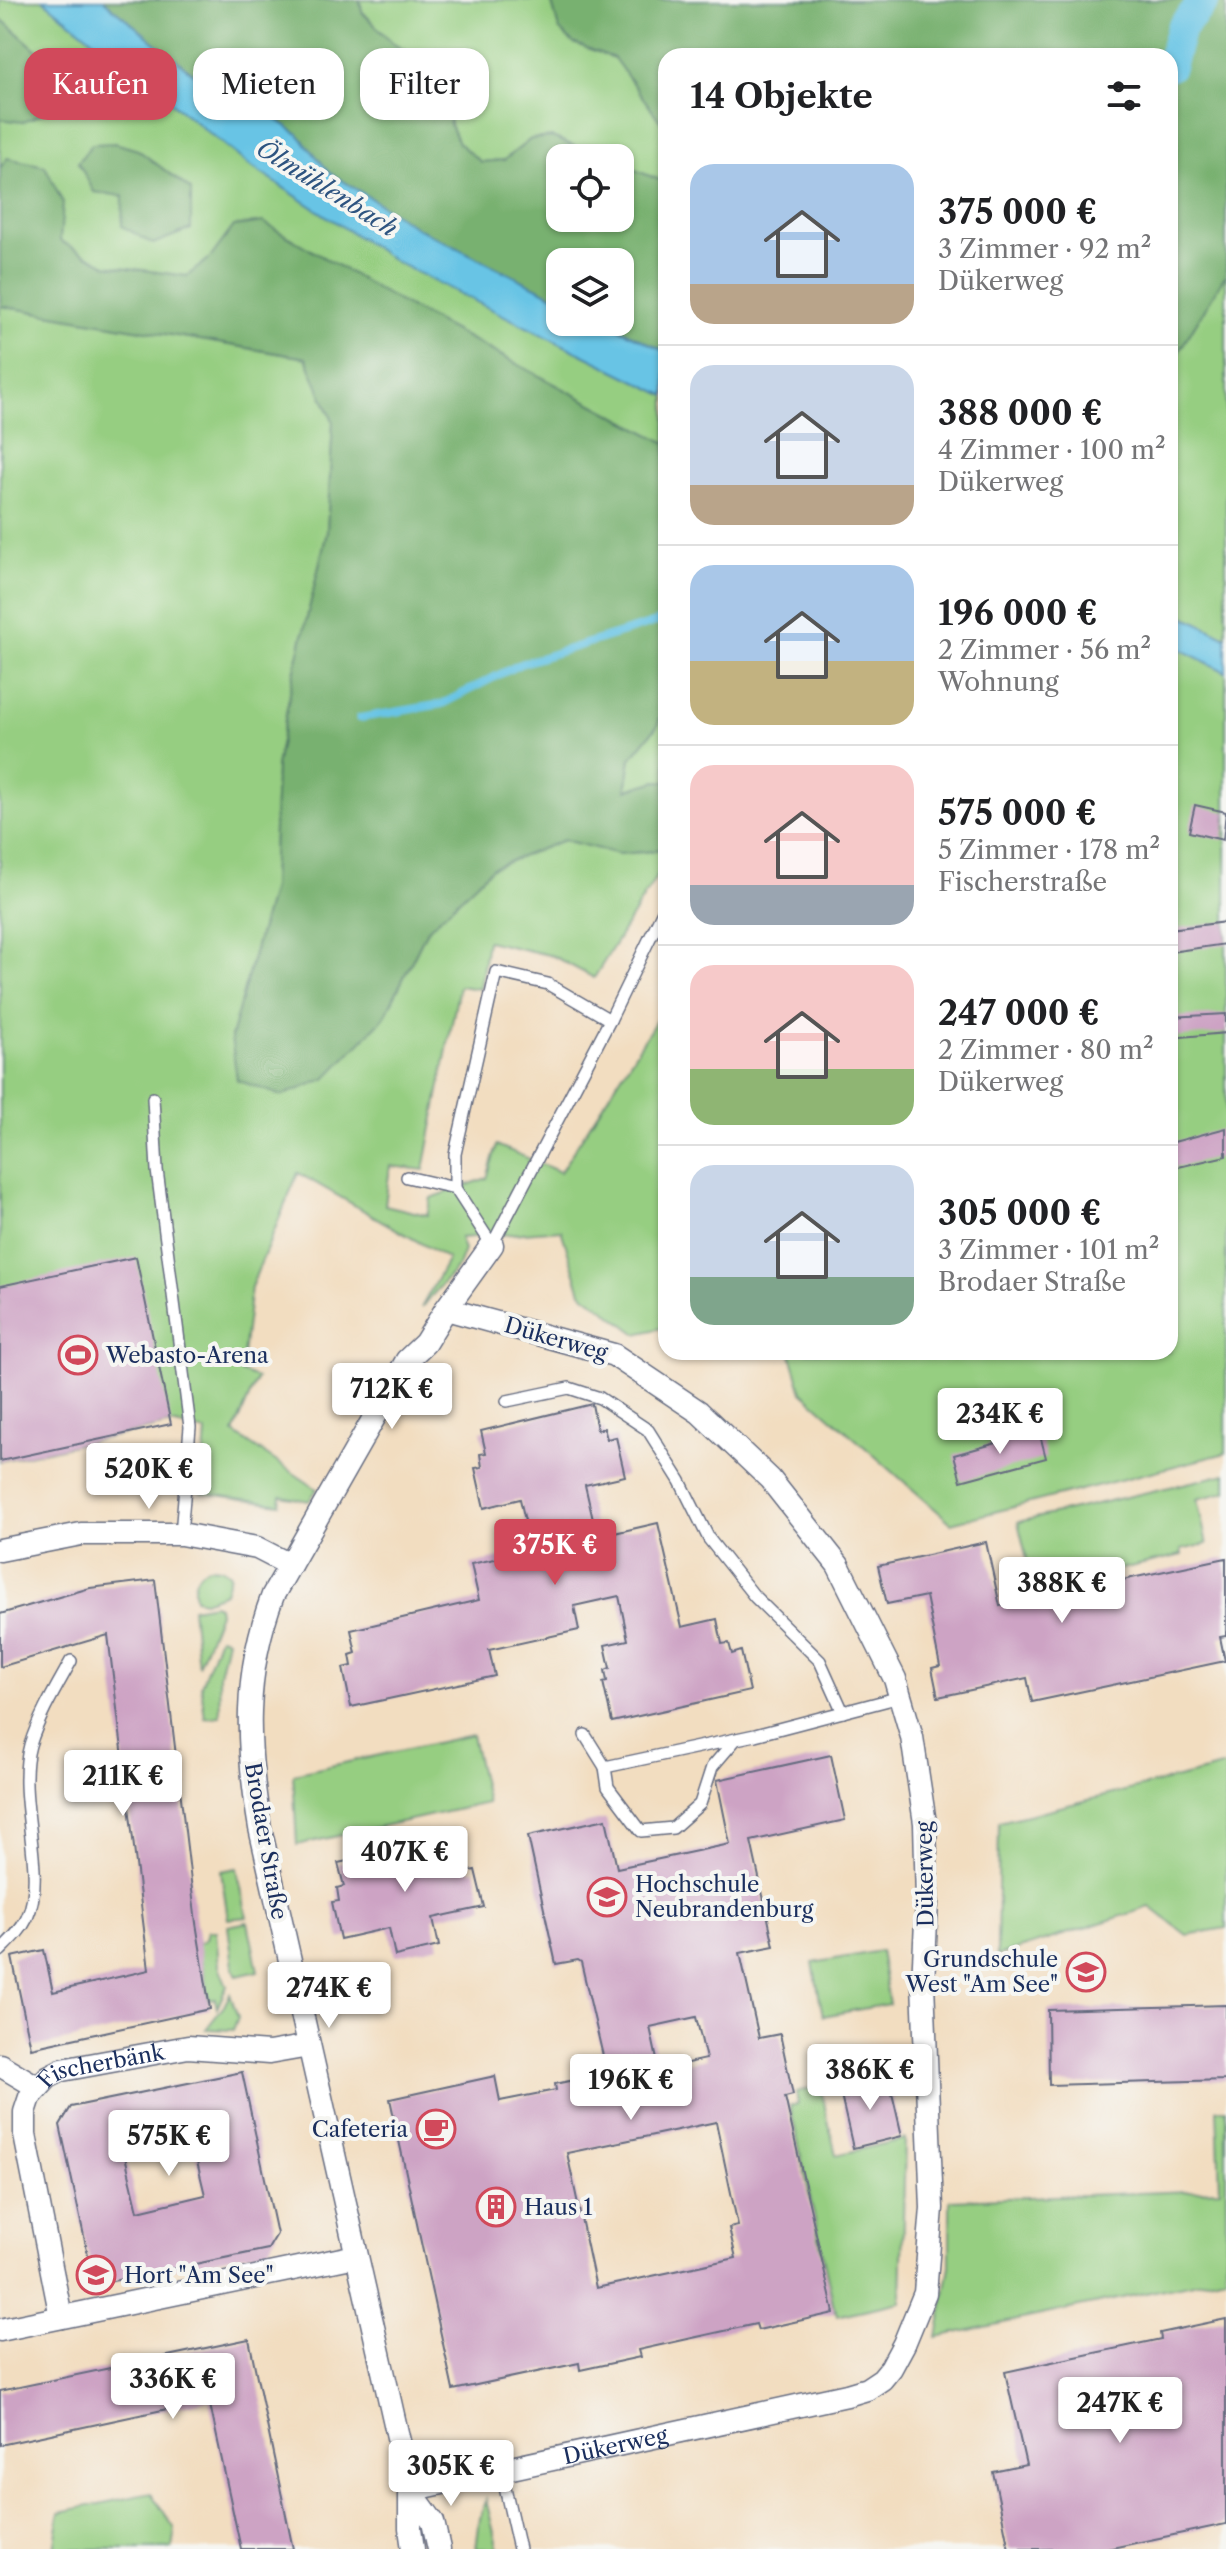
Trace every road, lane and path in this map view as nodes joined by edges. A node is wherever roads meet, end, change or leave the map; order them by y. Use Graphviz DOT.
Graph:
graph roads {
  1 [pos="658,921"];
  2 [pos="610,1020"];
  3 [pos="153,1098"];
  4 [pos="407,1177"];
  5 [pos="455,1188"];
  6 [pos="492,1245"];
  7 [pos="446,1309"];
  8 [pos="507,1401"];
  9 [pos="181,1534"];
  10 [pos="0,1550"];
  11 [pos="290,1565"];
  12 [pos="71,1661"];
  13 [pos="900,1697"];
  14 [pos="843,1712"];
  15 [pos="585,1735"];
  16 [pos="736,1739"];
  17 [pos="605,1767"];
  18 [pos="0,1951"];
  19 [pos="309,2046"];
  20 [pos="0,2065"];
  21 [pos="37,2087"];
  22 [pos="356,2256"];
  23 [pos="61,2317"];
  24 [pos="0,2330"];
  25 [pos="501,2470"];
  26 [pos="410,2490"];
  27 [pos="413,2549"];
  28 [pos="439,2549"];
  29 [pos="519,2549"];
  1 -- 2 [label="lane"];
  2 -- 5 [label="lane"];
  2 -- 6 [label="lane"];
  3 -- 9 [label="lane"];
  4 -- 5 [label="lane"];
  5 -- 6 [label="lane"];
  6 -- 7 [label="street, Brodaer Straße"];
  7 -- 11 [label="street, Brodaer Straße"];
  7 -- 13 [label="street, Dükerweg"];
  8 -- 14 [label="lane"];
  9 -- 10 [label="street"];
  9 -- 11 [label="street"];
  11 -- 19 [label="street, Brodaer Straße"];
  12 -- 18 [label="lane"];
  13 -- 14 [label="lane"];
  13 -- 25 [label="street, Dükerweg"];
  14 -- 16 [label="lane"];
  15 -- 17 [label="lane"];
  16 -- 17 [label="lane"];
  16 -- 17 [label="lane"];
  19 -- 21 [label="street, Fischerbänk"];
  19 -- 22 [label="street, Brodaer Straße"];
  20 -- 21 [label="street"];
  21 -- 23 [label="street, Fischerbänk"];
  22 -- 23 [label="street"];
  22 -- 26 [label="street, Brodaer Straße"];
  23 -- 24 [label="street"];
  25 -- 26 [label="street, Dükerweg"];
  25 -- 29 [label="lane"];
  26 -- 27 [label="street, Brodaer Straße"];
  26 -- 28 [label="street, Brodaer Straße"];
}
